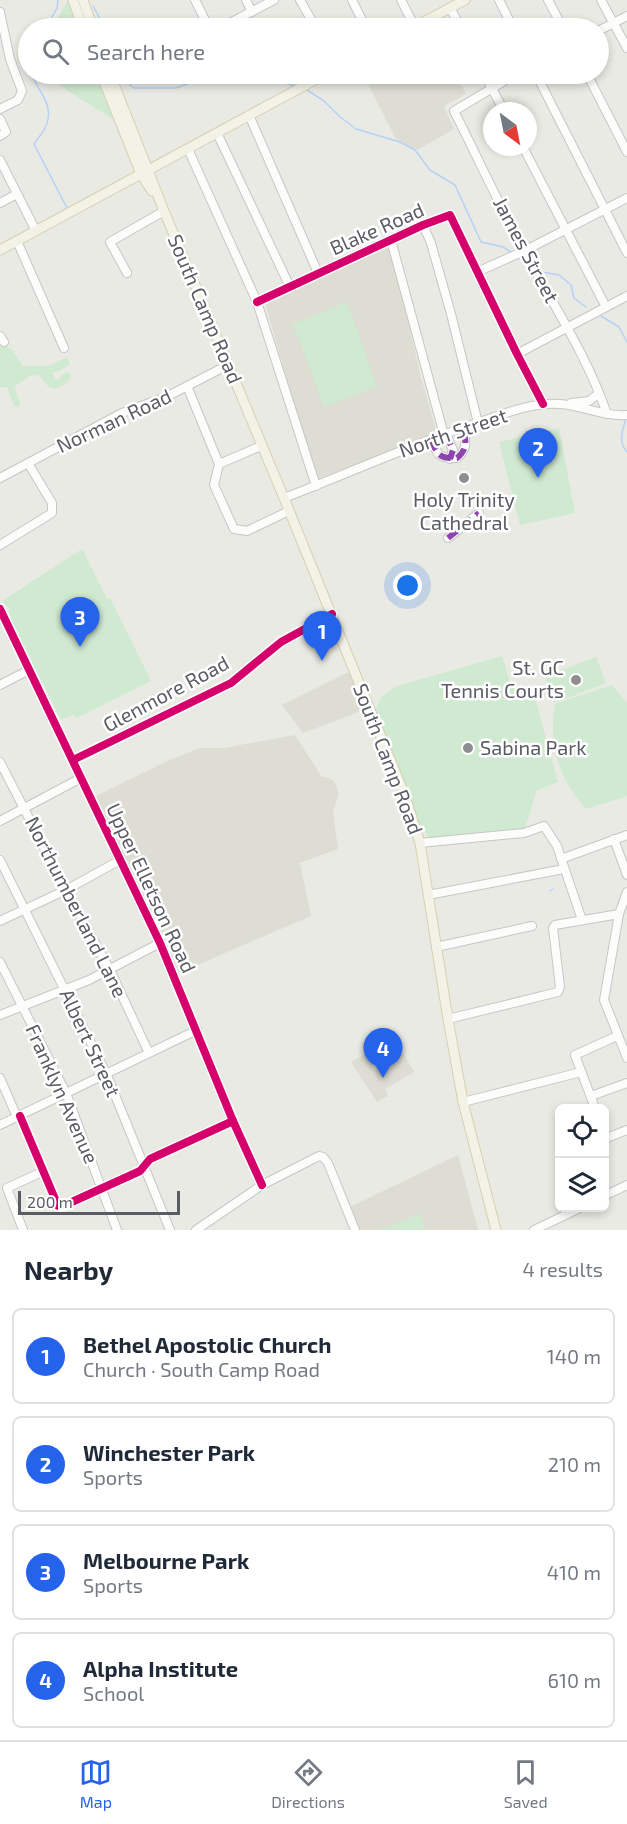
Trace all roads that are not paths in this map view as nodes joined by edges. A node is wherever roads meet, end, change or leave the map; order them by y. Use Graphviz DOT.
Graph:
graph roads {
  1 [pos="73,0"];
  2 [pos="83,0"];
  3 [pos="195,0"];
  4 [pos="246,0"];
  5 [pos="274,0"];
  6 [pos="300,0"];
  7 [pos="352,0"];
  8 [pos="401,0"];
  9 [pos="465,0"];
  10 [pos="498,0"];
  11 [pos="548,0"];
  12 [pos="601,0"];
  13 [pos="452,4"];
  14 [pos="0,12"];
  15 [pos="252,12"];
  16 [pos="627,16"];
  17 [pos="79,18"];
  18 [pos="89,18"];
  19 [pos="204,18"];
  20 [pos="240,18"];
  21 [pos="310,18"];
  22 [pos="361,18"];
  23 [pos="409,18"];
  24 [pos="430,18"];
  25 [pos="508,18"];
  26 [pos="558,18"];
  27 [pos="614,23"];
  28 [pos="609,26"];
  29 [pos="627,48"];
  30 [pos="18,80"];
  31 [pos="19,84"];
  32 [pos="105,84"];
  33 [pos="114,84"];
  34 [pos="308,84"];
  35 [pos="490,84"];
  36 [pos="498,84"];
  37 [pos="541,84"];
  38 [pos="592,84"];
  39 [pos="492,87"];
  40 [pos="500,102"];
  41 [pos="0,109"];
  42 [pos="249,115"];
  43 [pos="0,119"];
  44 [pos="218,133"];
  45 [pos="0,136"];
  46 [pos="188,149"];
  47 [pos="627,152"];
  48 [pos="528,156"];
  49 [pos="1,165"];
  50 [pos="145,172"];
  51 [pos="17,194"];
  52 [pos="627,198"];
  53 [pos="0,203"];
  54 [pos="603,210"];
  55 [pos="164,211"];
  56 [pos="423,225"];
  57 [pos="565,230"];
  58 [pos="36,231"];
  59 [pos="391,240"];
  60 [pos="17,241"];
  61 [pos="0,250"];
  62 [pos="524,251"];
  63 [pos="627,253"];
  64 [pos="477,272"];
  65 [pos="127,273"];
  66 [pos="318,273"];
  67 [pos="290,287"];
  68 [pos="627,296"];
  69 [pos="257,302"];
  70 [pos="606,308"];
  71 [pos="567,329"];
  72 [pos="64,348"];
  73 [pos="517,354"];
  74 [pos="228,365"];
  75 [pos="187,386"];
  76 [pos="598,391"];
  77 [pos="566,403"];
  78 [pos="543,404"];
  79 [pos="606,414"];
  80 [pos="624,416"];
  81 [pos="478,423"];
  82 [pos="463,428"];
  83 [pos="445,434"];
  84 [pos="431,439"];
  85 [pos="261,446"];
  86 [pos="452,454"];
  87 [pos="28,463"];
  88 [pos="219,464"];
  89 [pos="0,478"];
  90 [pos="316,486"];
  91 [pos="284,498"];
  92 [pos="289,511"];
  93 [pos="479,513"];
  94 [pos="448,538"];
  95 [pos="0,545"];
  96 [pos="0,609"];
  97 [pos="332,615"];
  98 [pos="29,670"];
  99 [pos="0,685"];
  100 [pos="73,760"];
  101 [pos="0,762"];
  102 [pos="81,778"];
  103 [pos="25,809"];
  104 [pos="0,821"];
  105 [pos="627,835"];
  106 [pos="614,839"];
  107 [pos="420,843"];
  108 [pos="561,859"];
  109 [pos="0,860"];
  110 [pos="120,860"];
  111 [pos="564,869"];
  112 [pos="627,875"];
  113 [pos="66,890"];
  114 [pos="627,892"];
  115 [pos="428,895"];
  116 [pos="24,910"];
  117 [pos="618,914"];
  118 [pos="582,920"];
  119 [pos="0,921"];
  120 [pos="532,926"];
  121 [pos="160,944"];
  122 [pos="436,947"];
  123 [pos="0,962"];
  124 [pos="110,970"];
  125 [pos="65,989"];
  126 [pos="22,1005"];
  127 [pos="0,1015"];
  128 [pos="448,1019"];
  129 [pos="197,1030"];
  130 [pos="618,1036"];
  131 [pos="149,1053"];
  132 [pos="627,1058"];
  133 [pos="581,1072"];
  134 [pos="106,1073"];
  135 [pos="0,1078"];
  136 [pos="627,1083"];
  137 [pos="66,1093"];
  138 [pos="591,1096"];
  139 [pos="463,1102"];
  140 [pos="594,1104"];
  141 [pos="18,1116"];
  142 [pos="233,1121"];
  143 [pos="0,1125"];
  144 [pos="627,1130"];
  145 [pos="609,1135"];
  146 [pos="145,1167"];
  147 [pos="44,1171"];
  148 [pos="262,1185"];
  149 [pos="627,1185"];
  150 [pos="103,1188"];
  151 [pos="609,1194"];
  152 [pos="572,1212"];
  153 [pos="539,1229"];
  154 [pos="23,1230"];
  155 [pos="117,1230"];
  156 [pos="170,1230"];
  157 [pos="196,1230"];
  158 [pos="355,1230"];
  159 [pos="496,1230"];
  1 -- 17 [label="main road"];
  2 -- 18 [label="main road"];
  3 -- 19 [label="street"];
  4 -- 15 [label="street"];
  5 -- 15 [label="street"];
  6 -- 21 [label="street"];
  7 -- 22 [label="street"];
  8 -- 23 [label="street"];
  9 -- 13 [label="main road"];
  10 -- 25 [label="street"];
  11 -- 26 [label="street"];
  12 -- 27 [label="street"];
  13 -- 24 [label="main road"];
  14 -- 30 [label="street"];
  15 -- 20 [label="street"];
  16 -- 27 [label="street"];
  27 -- 28 [label="street"];
  27 -- 29 [label="street"];
  31 -- 41 [label="street"];
  32 -- 50 [label="main road, South Camp Road"];
  33 -- 50 [label="main road, South Camp Road"];
  34 -- 42 [label="main road"];
  35 -- 39 [label="street"];
  36 -- 39 [label="street"];
  37 -- 54 [label="street"];
  38 -- 47 [label="street"];
  39 -- 40 [label="street"];
  39 -- 62 [label="street, James Street"];
  42 -- 44 [label="main road"];
  42 -- 66 [label="street"];
  43 -- 45 [label="street"];
  44 -- 46 [label="main road"];
  44 -- 67 [label="street"];
  46 -- 50 [label="main road"];
  46 -- 69 [label="street"];
  48 -- 57 [label="street"];
  49 -- 51 [label="street"];
  50 -- 55 [label="main road, South Camp Road"];
  50 -- 58 [label="main road"];
  51 -- 53 [label="street"];
  51 -- 58 [label="street"];
  52 -- 54 [label="street"];
  54 -- 57 [label="street"];
  54 -- 63 [label="street"];
  55 -- 65 [label="street"];
  55 -- 74 [label="main road, South Camp Road"];
  56 -- 59 [label="street, Blake Road"];
  56 -- 64 [label="street, Blake Road"];
  56 -- 81 [label="street"];
  57 -- 62 [label="street"];
  57 -- 70 [label="street"];
  58 -- 60 [label="main road"];
  59 -- 66 [label="street, Blake Road"];
  59 -- 83 [label="street"];
  60 -- 61 [label="main road"];
  60 -- 72 [label="street"];
  62 -- 64 [label="street"];
  62 -- 71 [label="street, James Street"];
  64 -- 73 [label="street, Blake Road"];
  66 -- 67 [label="street, Blake Road"];
  67 -- 69 [label="street, Blake Road"];
  68 -- 70 [label="street"];
  69 -- 90 [label="street"];
  70 -- 71 [label="street"];
  71 -- 73 [label="street"];
  71 -- 76 [label="street, James Street"];
  73 -- 78 [label="street, Blake Road"];
  74 -- 75 [label="street, Norman Road"];
  74 -- 85 [label="main road, South Camp Road"];
  75 -- 87 [label="street, Norman Road"];
  75 -- 88 [label="street"];
  76 -- 77 [label="street"];
  76 -- 79 [label="street, James Street"];
  77 -- 78 [label="street, North Street"];
  77 -- 79 [label="street, North Street"];
  78 -- 81 [label="street, North Street"];
  79 -- 80 [label="street, North Street"];
  81 -- 82 [label="street, North Street"];
  82 -- 83 [label="street, North Street"];
  82 -- 86 [label="street"];
  83 -- 84 [label="street, North Street"];
  83 -- 86 [label="street"];
  84 -- 86 [label="street"];
  84 -- 90 [label="street, North Street"];
  85 -- 88 [label="street"];
  85 -- 91 [label="main road, South Camp Road"];
  87 -- 89 [label="street, Norman Road"];
  87 -- 95 [label="street"];
  88 -- 92 [label="street"];
  90 -- 91 [label="street, North Street"];
  91 -- 92 [label="main road, South Camp Road"];
  92 -- 97 [label="main road, South Camp Road"];
  93 -- 94 [label="street"];
  96 -- 98 [label="street, Upper Elletson Road"];
  97 -- 100 [label="street, Glenmore Road"];
  97 -- 107 [label="main road, South Camp Road"];
  98 -- 99 [label="street"];
  98 -- 100 [label="street, Upper Elletson Road"];
  100 -- 102 [label="street, Upper Elletson Road"];
  101 -- 103 [label="street, Northumberland Lane"];
  102 -- 103 [label="street"];
  102 -- 110 [label="street, Upper Elletson Road"];
  103 -- 104 [label="street"];
  103 -- 113 [label="street, Northumberland Lane"];
  105 -- 106 [label="street"];
  106 -- 108 [label="street"];
  106 -- 112 [label="street"];
  107 -- 108 [label="street"];
  107 -- 115 [label="main road, South Camp Road"];
  108 -- 111 [label="street"];
  109 -- 116 [label="street, Albert Street"];
  110 -- 113 [label="street"];
  110 -- 121 [label="street, Upper Elletson Road"];
  111 -- 115 [label="street"];
  111 -- 118 [label="street"];
  113 -- 116 [label="street"];
  113 -- 124 [label="street, Northumberland Lane"];
  114 -- 117 [label="street"];
  115 -- 122 [label="main road, South Camp Road"];
  116 -- 119 [label="street"];
  116 -- 125 [label="street, Albert Street"];
  117 -- 118 [label="street"];
  117 -- 130 [label="street"];
  118 -- 128 [label="street"];
  120 -- 122 [label="street"];
  121 -- 124 [label="street, Upper Elletson Road"];
  121 -- 129 [label="street, Upper Elletson Road"];
  122 -- 128 [label="main road, South Camp Road"];
  123 -- 126 [label="street, Franklyn Avenue"];
  124 -- 125 [label="street, Upper Elletson Road"];
  124 -- 131 [label="street, Northumberland Lane"];
  125 -- 126 [label="street, Upper Elletson Road"];
  125 -- 134 [label="street, Albert Street"];
  126 -- 127 [label="street, Upper Elletson Road"];
  126 -- 137 [label="street, Franklyn Avenue"];
  128 -- 139 [label="main road, South Camp Road"];
  129 -- 131 [label="street"];
  129 -- 142 [label="street, Upper Elletson Road"];
  130 -- 132 [label="street"];
  130 -- 133 [label="street"];
  131 -- 134 [label="street"];
  133 -- 138 [label="street"];
  133 -- 139 [label="street"];
  134 -- 137 [label="street"];
  134 -- 146 [label="street, Albert Street"];
  135 -- 141 [label="street"];
  136 -- 138 [label="street"];
  137 -- 141 [label="street"];
  137 -- 150 [label="street, Franklyn Avenue"];
  138 -- 140 [label="street"];
  139 -- 159 [label="main road, South Camp Road"];
  141 -- 143 [label="street"];
  141 -- 147 [label="street"];
  142 -- 146 [label="street"];
  142 -- 148 [label="street, Upper Elletson Road"];
  144 -- 145 [label="street"];
  146 -- 150 [label="street"];
  146 -- 156 [label="street, Albert Street"];
  147 -- 150 [label="street"];
  147 -- 154 [label="street"];
  148 -- 157 [label="street"];
  148 -- 158 [label="street"];
  149 -- 151 [label="street"];
  150 -- 155 [label="street, Franklyn Avenue"];
  152 -- 153 [label="street"];
}
